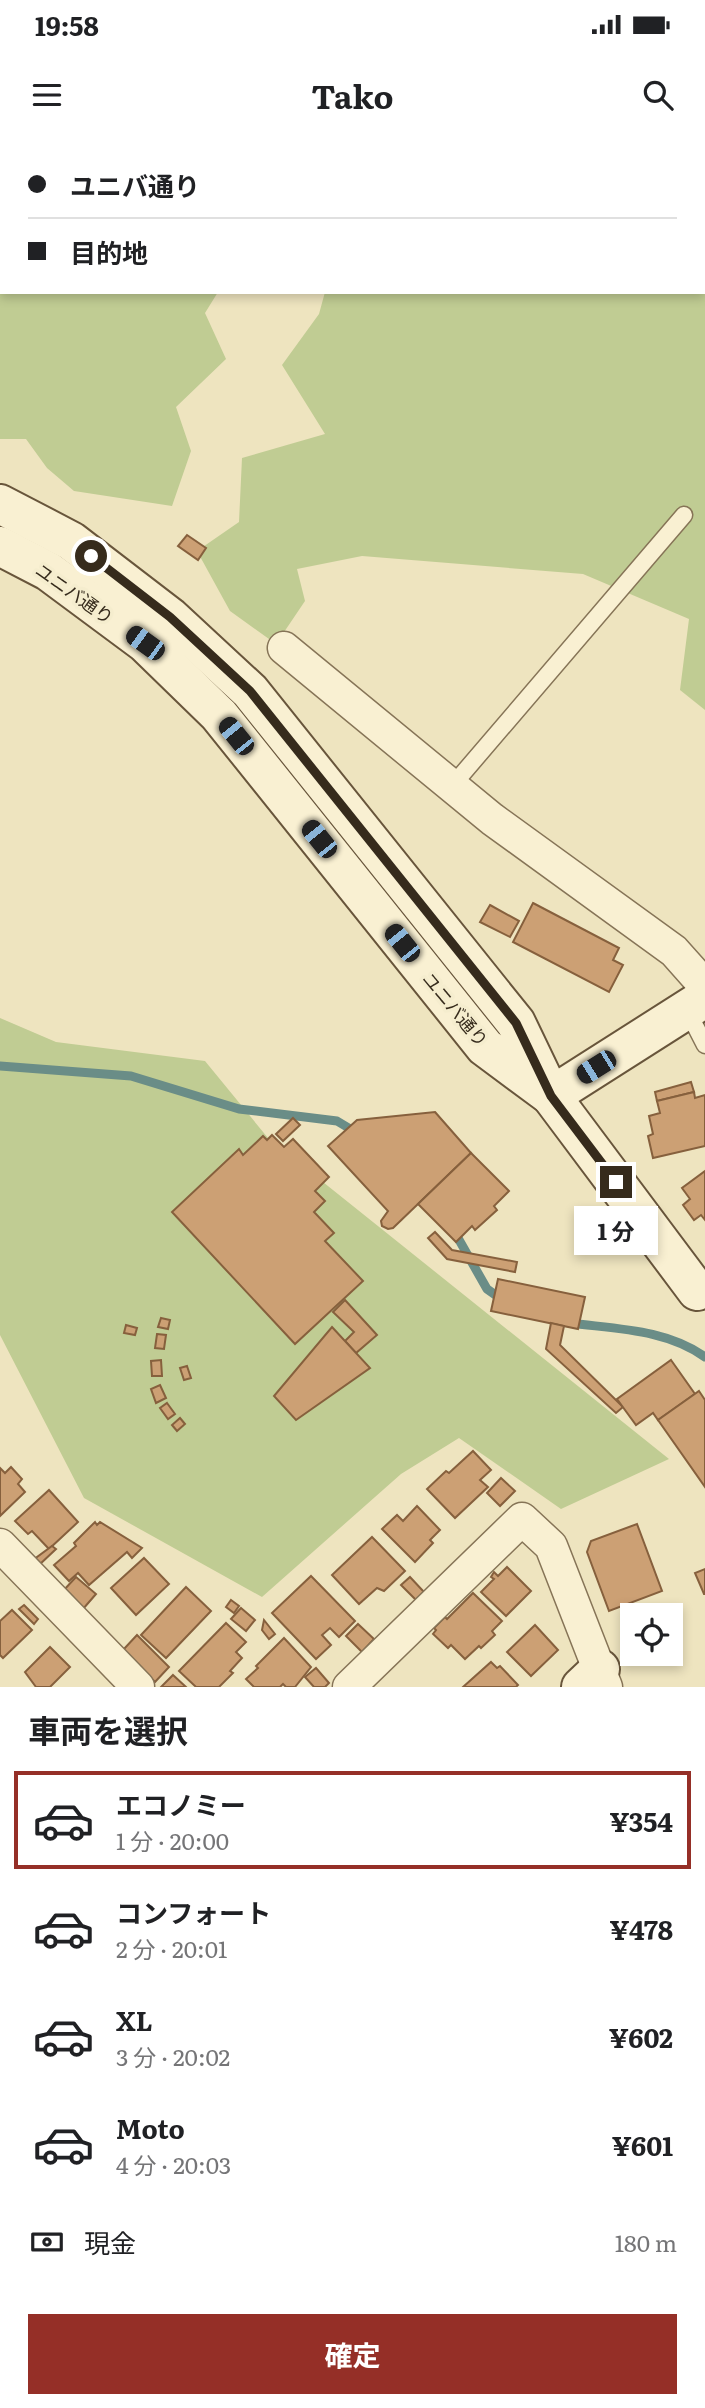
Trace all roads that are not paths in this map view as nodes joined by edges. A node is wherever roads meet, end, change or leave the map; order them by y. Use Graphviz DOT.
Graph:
graph roads {
  1 [pos="0,504"];
  2 [pos="684,515"];
  3 [pos="0,547"];
  4 [pos="284,648"];
  5 [pos="452,786"];
  6 [pos="699,998"];
  7 [pos="705,1045"];
  8 [pos="551,1096"];
  9 [pos="701,1295"];
  10 [pos="0,1545"];
  11 [pos="596,1681"];
  12 [pos="138,1687"];
  13 [pos="349,1687"];
  1 -- 8 [label="street"];
  2 -- 5 [label="lane"];
  3 -- 8 [label="street, ユニバ通り"];
  4 -- 5 [label="street"];
  5 -- 6 [label="street"];
  6 -- 7 [label="lane"];
  6 -- 8 [label="street"];
  8 -- 9 [label="street"];
  10 -- 12 [label="street"];
  11 -- 13 [label="street"];
}
